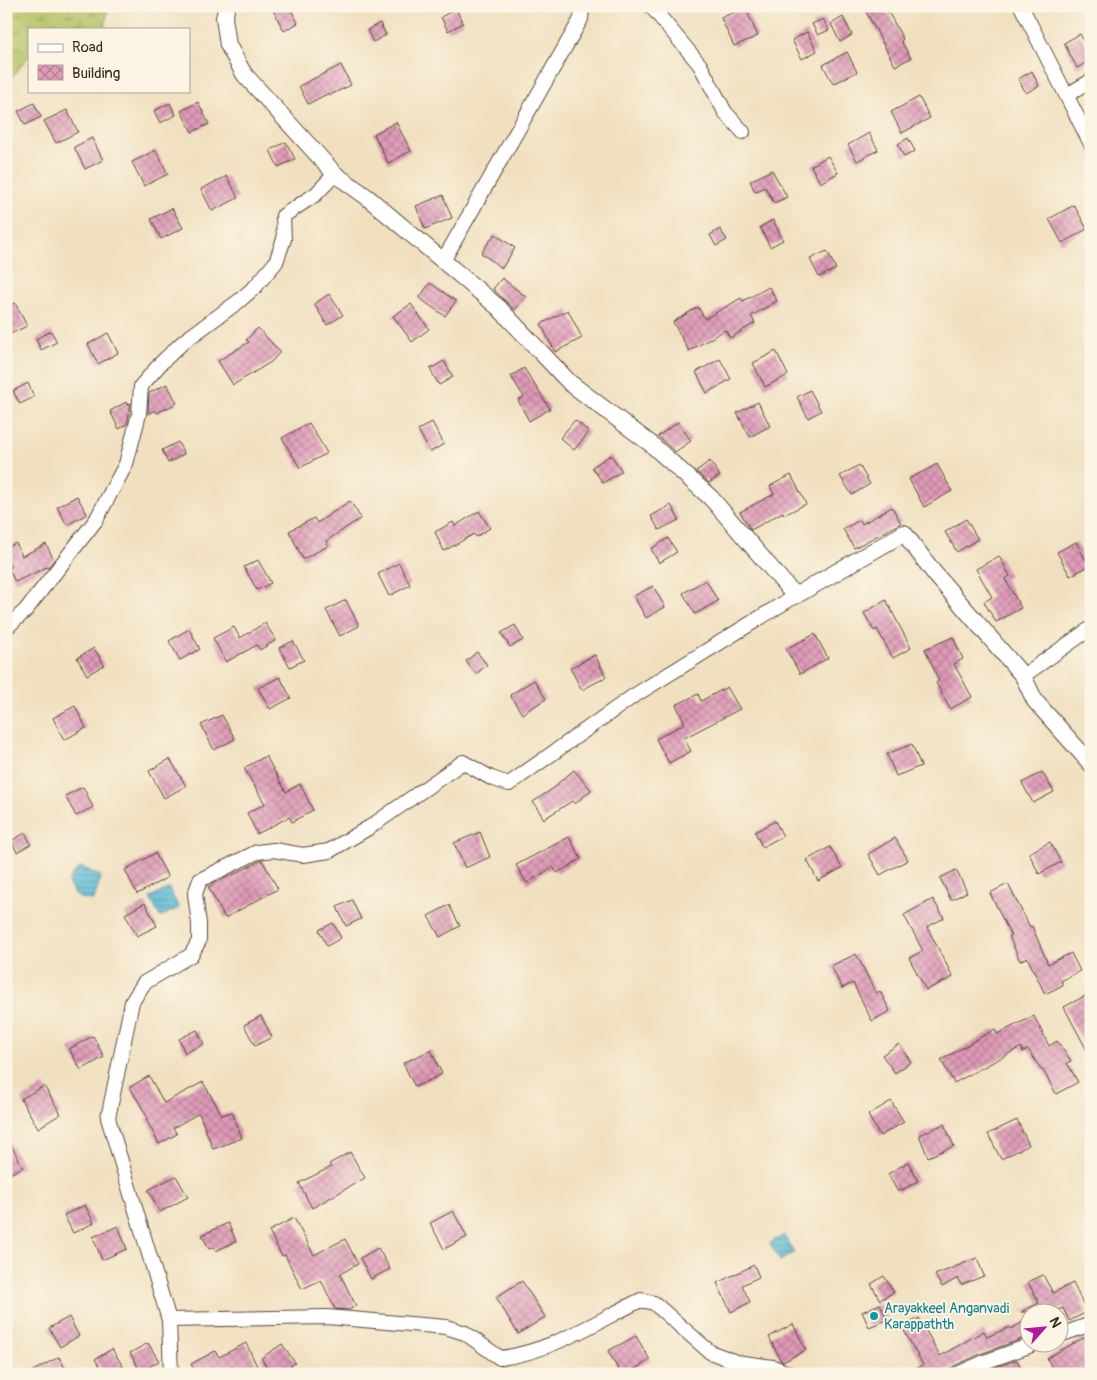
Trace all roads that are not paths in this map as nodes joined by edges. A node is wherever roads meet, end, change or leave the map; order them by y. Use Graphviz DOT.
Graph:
graph roads {
  1 [pos="227,6"];
  2 [pos="582,6"];
  3 [pos="651,6"];
  4 [pos="1021,6"];
  5 [pos="1091,81"];
  6 [pos="1067,95"];
  7 [pos="743,132"];
  8 [pos="1091,144"];
  9 [pos="335,174"];
  10 [pos="443,261"];
  11 [pos="795,596"];
  12 [pos="6,628"];
  13 [pos="1091,628"];
  14 [pos="1023,676"];
  15 [pos="1091,764"];
  16 [pos="169,1320"];
  17 [pos="1091,1324"];
  18 [pos="1070,1332"];
  19 [pos="1020,1349"];
  20 [pos="171,1374"];
  21 [pos="790,1374"];
  22 [pos="958,1374"];
  1 -- 9 [label="street"];
  2 -- 10 [label="street"];
  3 -- 7 [label="street"];
  4 -- 6 [label="street"];
  5 -- 6 [label="street"];
  6 -- 8 [label="street"];
  9 -- 10 [label="street"];
  9 -- 12 [label="street"];
  10 -- 11 [label="street"];
  11 -- 14 [label="street"];
  11 -- 16 [label="street"];
  13 -- 14 [label="street"];
  14 -- 15 [label="street"];
  16 -- 20 [label="street"];
  16 -- 21 [label="street"];
  17 -- 18 [label="street"];
  19 -- 22 [label="street"];
}
